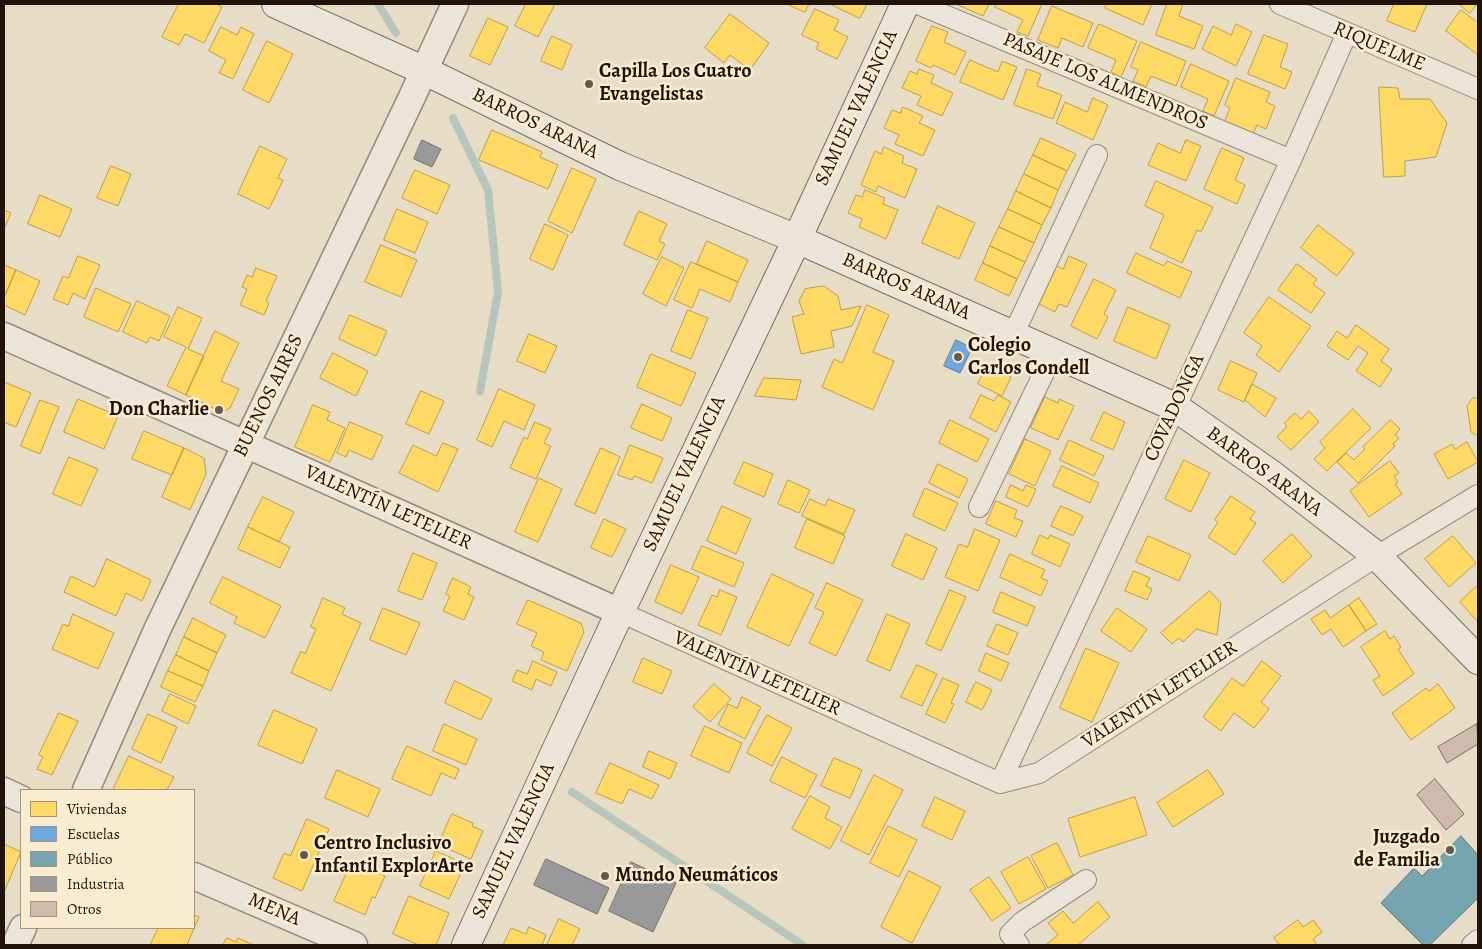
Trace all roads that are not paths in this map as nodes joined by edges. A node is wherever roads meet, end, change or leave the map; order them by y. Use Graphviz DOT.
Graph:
graph roads {
  1 [pos="276,4"];
  2 [pos="455,4"];
  3 [pos="905,4"];
  4 [pos="918,4"];
  5 [pos="1280,4"];
  6 [pos="1347,33"];
  7 [pos="425,71"];
  8 [pos="1478,89"];
  9 [pos="1097,155"];
  10 [pos="1292,160"];
  11 [pos="797,239"];
  12 [pos="1013,335"];
  13 [pos="4,336"];
  14 [pos="1054,354"];
  15 [pos="1175,407"];
  16 [pos="246,445"];
  17 [pos="1478,496"];
  18 [pos="979,507"];
  19 [pos="1377,556"];
  20 [pos="620,612"];
  21 [pos="1478,660"];
  22 [pos="1000,783"];
  23 [pos="86,789"];
  24 [pos="4,791"];
  25 [pos="20,799"];
  26 [pos="195,876"];
  27 [pos="1086,880"];
  28 [pos="23,929"];
  29 [pos="1014,940"];
  30 [pos="1478,940"];
  31 [pos="15,945"];
  32 [pos="354,945"];
  33 [pos="466,945"];
  34 [pos="1472,945"];
  1 -- 7 [label="main road, BARROS ARANA"];
  2 -- 7 [label="street, BUENOS AIRES"];
  3 -- 11 [label="main road, SAMUEL VALENCIA"];
  4 -- 10 [label="street, PASAJE LOS ALMENDROS"];
  5 -- 6 [label="street, RIQUELME"];
  6 -- 8 [label="street, RIQUELME"];
  6 -- 10 [label="street, COVADONGA"];
  7 -- 11 [label="main road, BARROS ARANA"];
  7 -- 16 [label="street, BUENOS AIRES"];
  9 -- 12 [label="street"];
  10 -- 15 [label="street, COVADONGA"];
  11 -- 12 [label="main road, BARROS ARANA"];
  11 -- 20 [label="main road, SAMUEL VALENCIA"];
  12 -- 14 [label="main road, BARROS ARANA"];
  13 -- 16 [label="street, VALENTÍN LETELIER"];
  14 -- 15 [label="main road, BARROS ARANA"];
  14 -- 18 [label="street"];
  15 -- 19 [label="main road, BARROS ARANA"];
  15 -- 22 [label="street, COVADONGA"];
  16 -- 20 [label="street, VALENTÍN LETELIER"];
  16 -- 23 [label="street, BUENOS AIRES"];
  17 -- 19 [label="street, VALENTÍN LETELIER"];
  19 -- 21 [label="main road, BARROS ARANA"];
  19 -- 22 [label="street, VALENTÍN LETELIER"];
  20 -- 22 [label="street, VALENTÍN LETELIER"];
  20 -- 33 [label="main road, SAMUEL VALENCIA"];
  24 -- 25 [label="street"];
  26 -- 32 [label="street, MENA"];
  27 -- 29 [label="street"];
  28 -- 31 [label="street"];
  30 -- 34 [label="street"];
}
